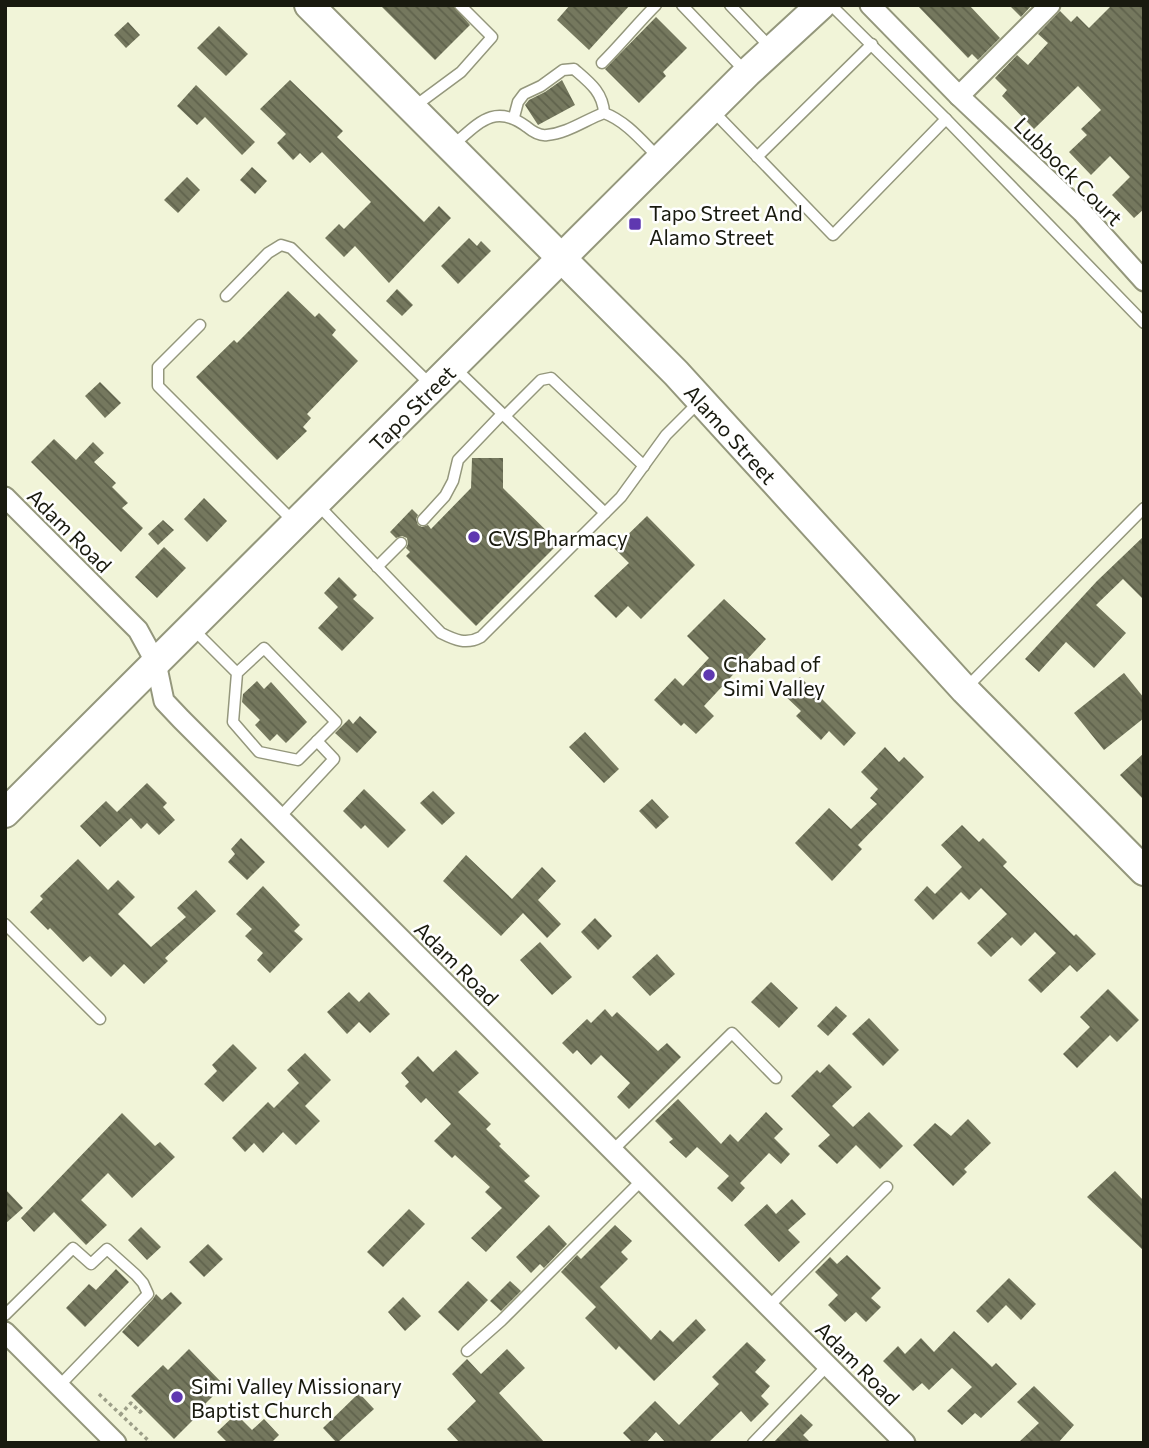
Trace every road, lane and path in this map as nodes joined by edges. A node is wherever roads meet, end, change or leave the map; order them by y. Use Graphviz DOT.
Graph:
graph roads {
  1 [pos="309,5"];
  2 [pos="460,5"];
  3 [pos="656,5"];
  4 [pos="682,5"];
  5 [pos="730,5"];
  6 [pos="821,5"];
  7 [pos="831,5"];
  8 [pos="870,5"];
  9 [pos="1050,5"];
  10 [pos="872,44"];
  11 [pos="772,50"];
  12 [pos="602,63"];
  13 [pos="747,74"];
  14 [pos="959,96"];
  15 [pos="411,108"];
  16 [pos="711,110"];
  17 [pos="604,113"];
  18 [pos="514,117"];
  19 [pos="946,120"];
  20 [pos="450,147"];
  21 [pos="757,156"];
  22 [pos="661,160"];
  23 [pos="562,259"];
  24 [pos="1144,281"];
  25 [pos="226,296"];
  26 [pos="1144,323"];
  27 [pos="201,325"];
  28 [pos="453,366"];
  29 [pos="433,387"];
  30 [pos="701,400"];
  31 [pos="504,415"];
  32 [pos="644,466"];
  33 [pos="5,498"];
  34 [pos="316,503"];
  35 [pos="1144,508"];
  36 [pos="605,513"];
  37 [pos="423,520"];
  38 [pos="296,524"];
  39 [pos="401,543"];
  40 [pos="377,567"];
  41 [pos="192,627"];
  42 [pos="156,663"];
  43 [pos="237,673"];
  44 [pos="965,690"];
  45 [pos="317,741"];
  46 [pos="5,813"];
  47 [pos="279,818"];
  48 [pos="1144,871"];
  49 [pos="5,924"];
  50 [pos="100,1018"];
  51 [pos="776,1078"];
  52 [pos="612,1151"];
  53 [pos="642,1181"];
  54 [pos="887,1187"];
  55 [pos="769,1306"];
  56 [pos="5,1315"];
  57 [pos="5,1332"];
  58 [pos="467,1351"];
  59 [pos="828,1364"];
  60 [pos="59,1386"];
  61 [pos="99,1394"];
  62 [pos="144,1408"];
  63 [pos="120,1415"];
  64 [pos="116,1443"];
  65 [pos="151,1443"];
  66 [pos="753,1443"];
  67 [pos="905,1443"];
  1 -- 15 [label="main road, Alamo Street"];
  2 -- 15 [label="lane"];
  3 -- 12 [label="lane"];
  4 -- 13 [label="lane"];
  5 -- 11 [label="lane"];
  6 -- 11 [label="main road, Tapo Street"];
  7 -- 10 [label="lane"];
  8 -- 14 [label="street, Lubbock Court"];
  9 -- 14 [label="street"];
  10 -- 19 [label="lane"];
  10 -- 21 [label="lane"];
  11 -- 13 [label="main road, Tapo Street"];
  13 -- 16 [label="main road, Tapo Street"];
  14 -- 24 [label="street, Lubbock Court"];
  15 -- 20 [label="main road, Alamo Street"];
  16 -- 21 [label="lane"];
  16 -- 22 [label="main road, Tapo Street"];
  17 -- 18 [label="lane"];
  17 -- 18 [label="lane"];
  17 -- 22 [label="lane"];
  18 -- 20 [label="lane"];
  19 -- 21 [label="lane"];
  19 -- 26 [label="lane"];
  20 -- 23 [label="main road, Alamo Street"];
  22 -- 23 [label="main road, Tapo Street"];
  23 -- 28 [label="main road, Tapo Street"];
  23 -- 30 [label="main road, Alamo Street"];
  25 -- 29 [label="lane"];
  27 -- 38 [label="lane"];
  28 -- 29 [label="main road, Tapo Street"];
  28 -- 31 [label="lane"];
  29 -- 34 [label="main road, Tapo Street"];
  30 -- 32 [label="lane"];
  30 -- 44 [label="main road, Alamo Street"];
  31 -- 32 [label="lane"];
  31 -- 36 [label="lane"];
  31 -- 37 [label="lane"];
  32 -- 36 [label="lane"];
  33 -- 42 [label="street, Adam Road"];
  34 -- 38 [label="main road, Tapo Street"];
  34 -- 40 [label="lane"];
  35 -- 44 [label="lane"];
  36 -- 40 [label="lane"];
  38 -- 41 [label="main road, Tapo Street"];
  39 -- 40 [label="lane"];
  41 -- 42 [label="main road, Tapo Street"];
  41 -- 43 [label="lane"];
  42 -- 46 [label="main road, Tapo Street"];
  42 -- 47 [label="street, Adam Road"];
  43 -- 45 [label="lane"];
  43 -- 45 [label="lane"];
  44 -- 48 [label="main road, Alamo Street"];
  45 -- 47 [label="lane"];
  47 -- 52 [label="street, Adam Road"];
  49 -- 50 [label="lane"];
  51 -- 52 [label="lane"];
  52 -- 53 [label="street, Adam Road"];
  53 -- 55 [label="street, Adam Road"];
  53 -- 58 [label="lane"];
  54 -- 55 [label="lane"];
  55 -- 59 [label="street, Adam Road"];
  56 -- 60 [label="lane"];
  57 -- 60 [label="street"];
  59 -- 66 [label="lane"];
  59 -- 67 [label="street, Adam Road"];
  60 -- 64 [label="street"];
  61 -- 63 [label="path"];
  62 -- 63 [label="path"];
  63 -- 65 [label="path"];
}
